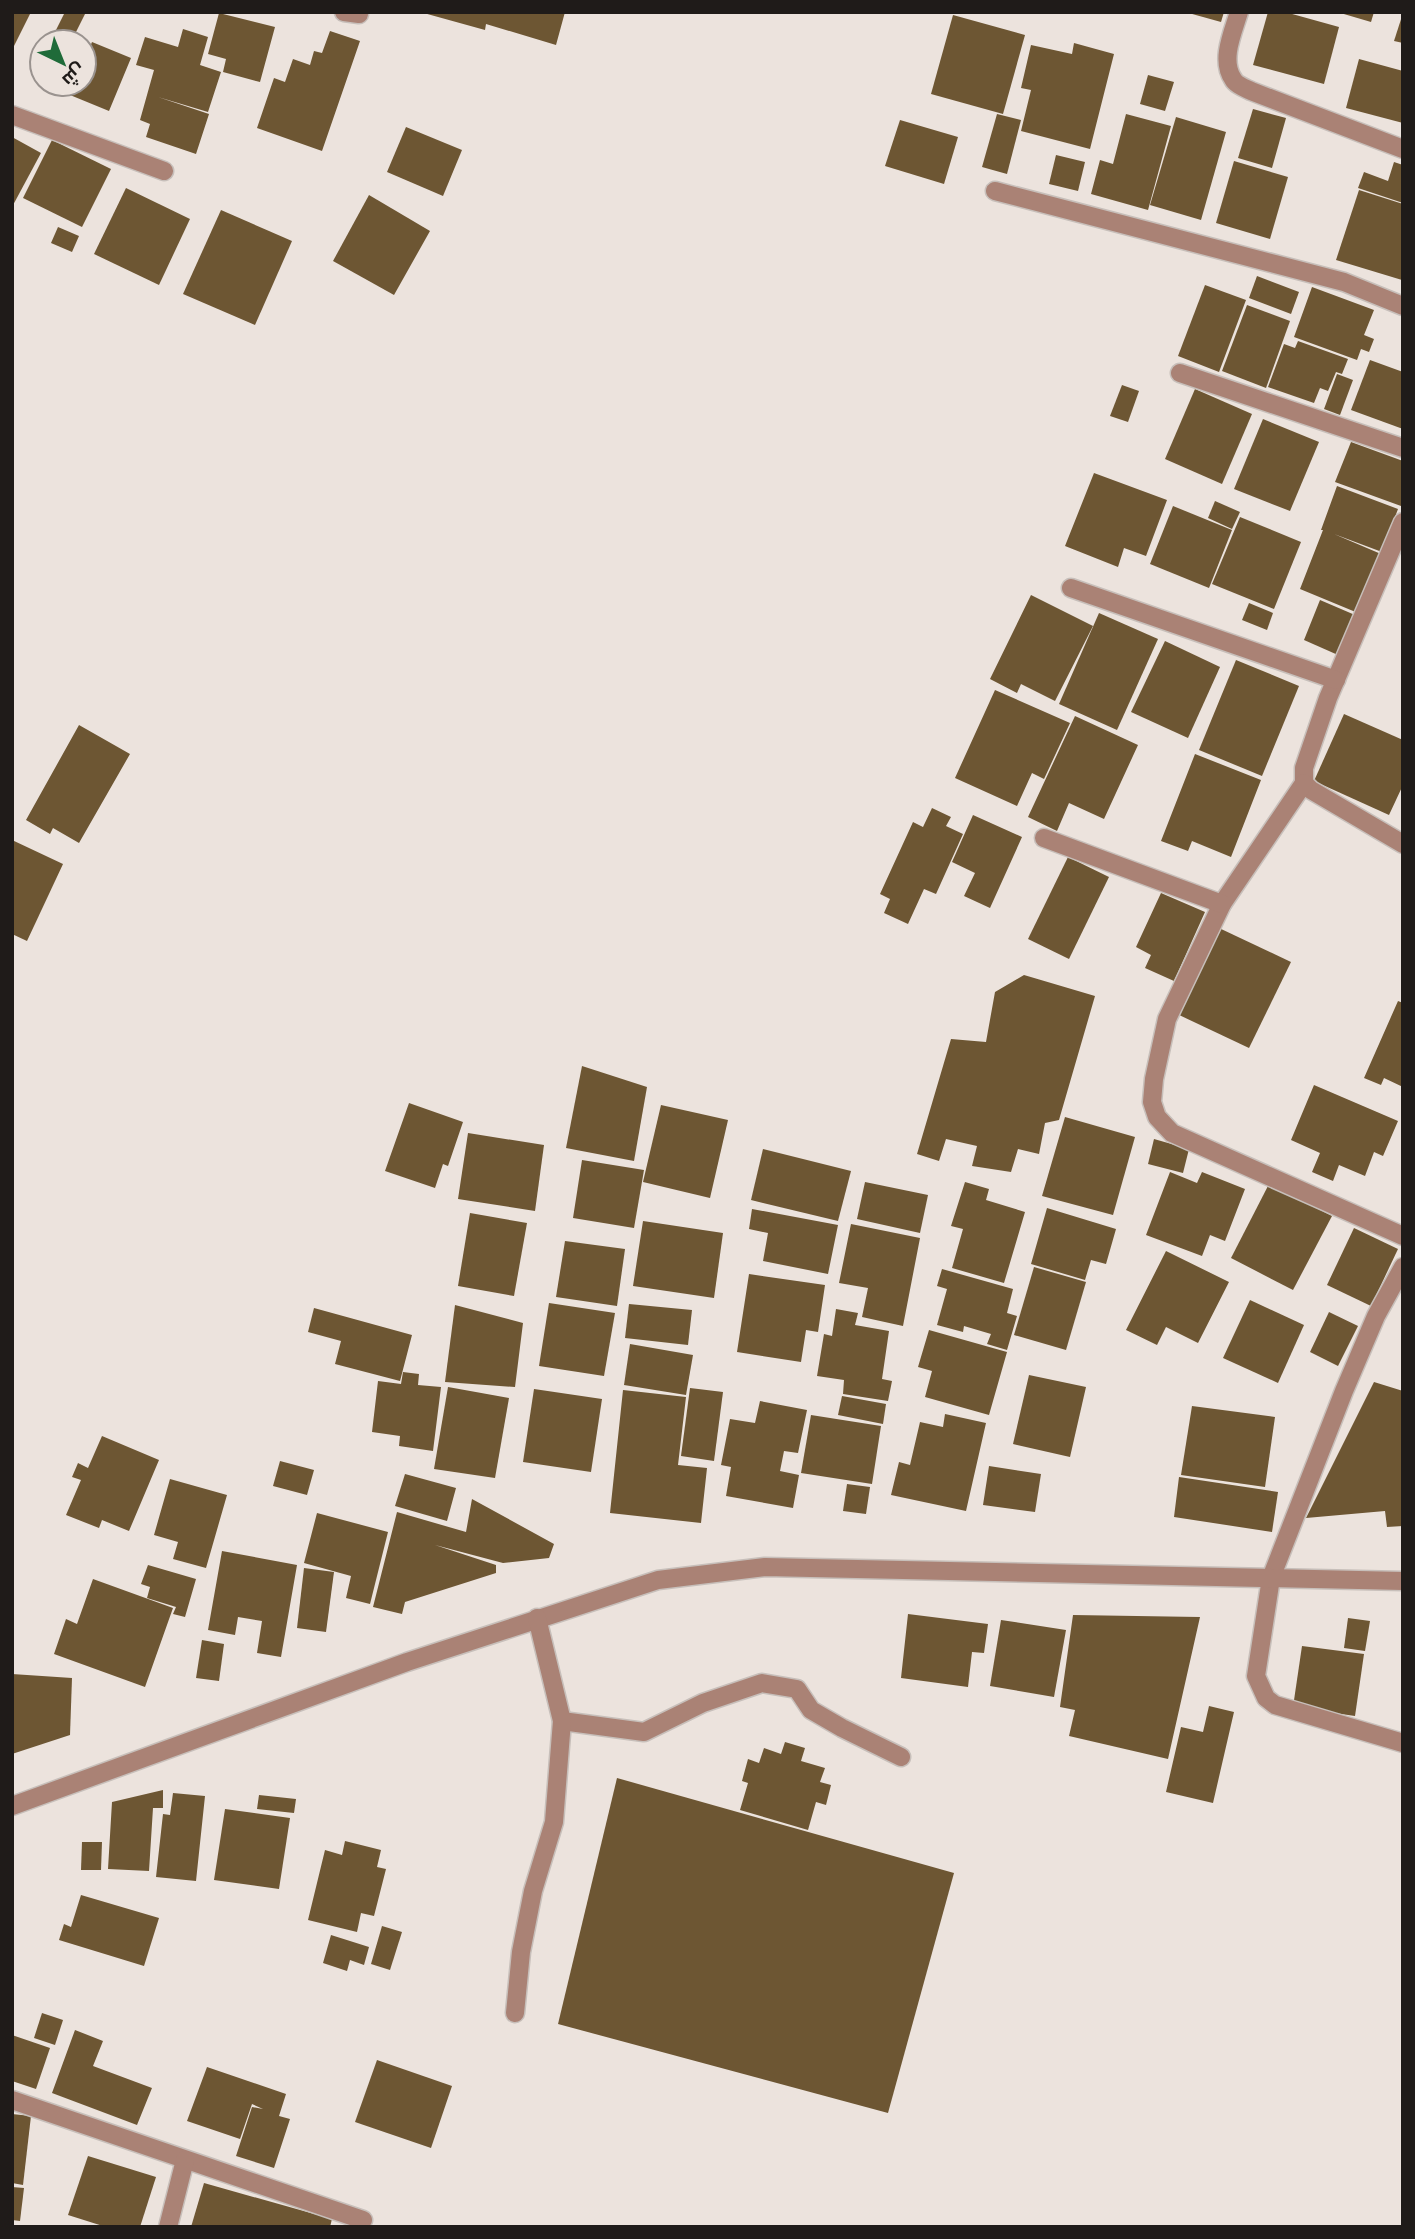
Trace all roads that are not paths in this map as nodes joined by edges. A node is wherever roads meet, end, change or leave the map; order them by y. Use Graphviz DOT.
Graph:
graph roads {
  1 [pos="1238,12"];
  2 [pos="12,114"];
  3 [pos="1403,149"];
  4 [pos="164,171"];
  5 [pos="995,191"];
  6 [pos="1403,306"];
  7 [pos="1180,373"];
  8 [pos="1403,448"];
  9 [pos="1403,522"];
  10 [pos="1071,588"];
  11 [pos="1336,680"];
  12 [pos="1304,783"];
  13 [pos="1044,838"];
  14 [pos="1403,844"];
  15 [pos="1222,904"];
  16 [pos="1403,1236"];
  17 [pos="1403,1267"];
  18 [pos="1271,1578"];
  19 [pos="1403,1581"];
  20 [pos="537,1618"];
  21 [pos="562,1721"];
  22 [pos="1403,1744"];
  23 [pos="901,1757"];
  24 [pos="12,1805"];
  25 [pos="515,2012"];
  26 [pos="12,2100"];
  27 [pos="185,2160"];
  28 [pos="363,2220"];
  29 [pos="168,2227"];
  1 -- 3 [label="street"];
  2 -- 4 [label="street"];
  5 -- 6 [label="street"];
  7 -- 8 [label="street"];
  9 -- 11 [label="street"];
  10 -- 11 [label="street"];
  11 -- 12 [label="street"];
  12 -- 14 [label="street"];
  12 -- 15 [label="street"];
  13 -- 15 [label="street"];
  15 -- 16 [label="street"];
  17 -- 18 [label="street"];
  18 -- 19 [label="street"];
  18 -- 20 [label="street"];
  18 -- 22 [label="street"];
  20 -- 21 [label="street"];
  20 -- 24 [label="street"];
  21 -- 23 [label="street"];
  21 -- 25 [label="street"];
  26 -- 27 [label="street"];
  27 -- 28 [label="street"];
  27 -- 29 [label="street"];
}
